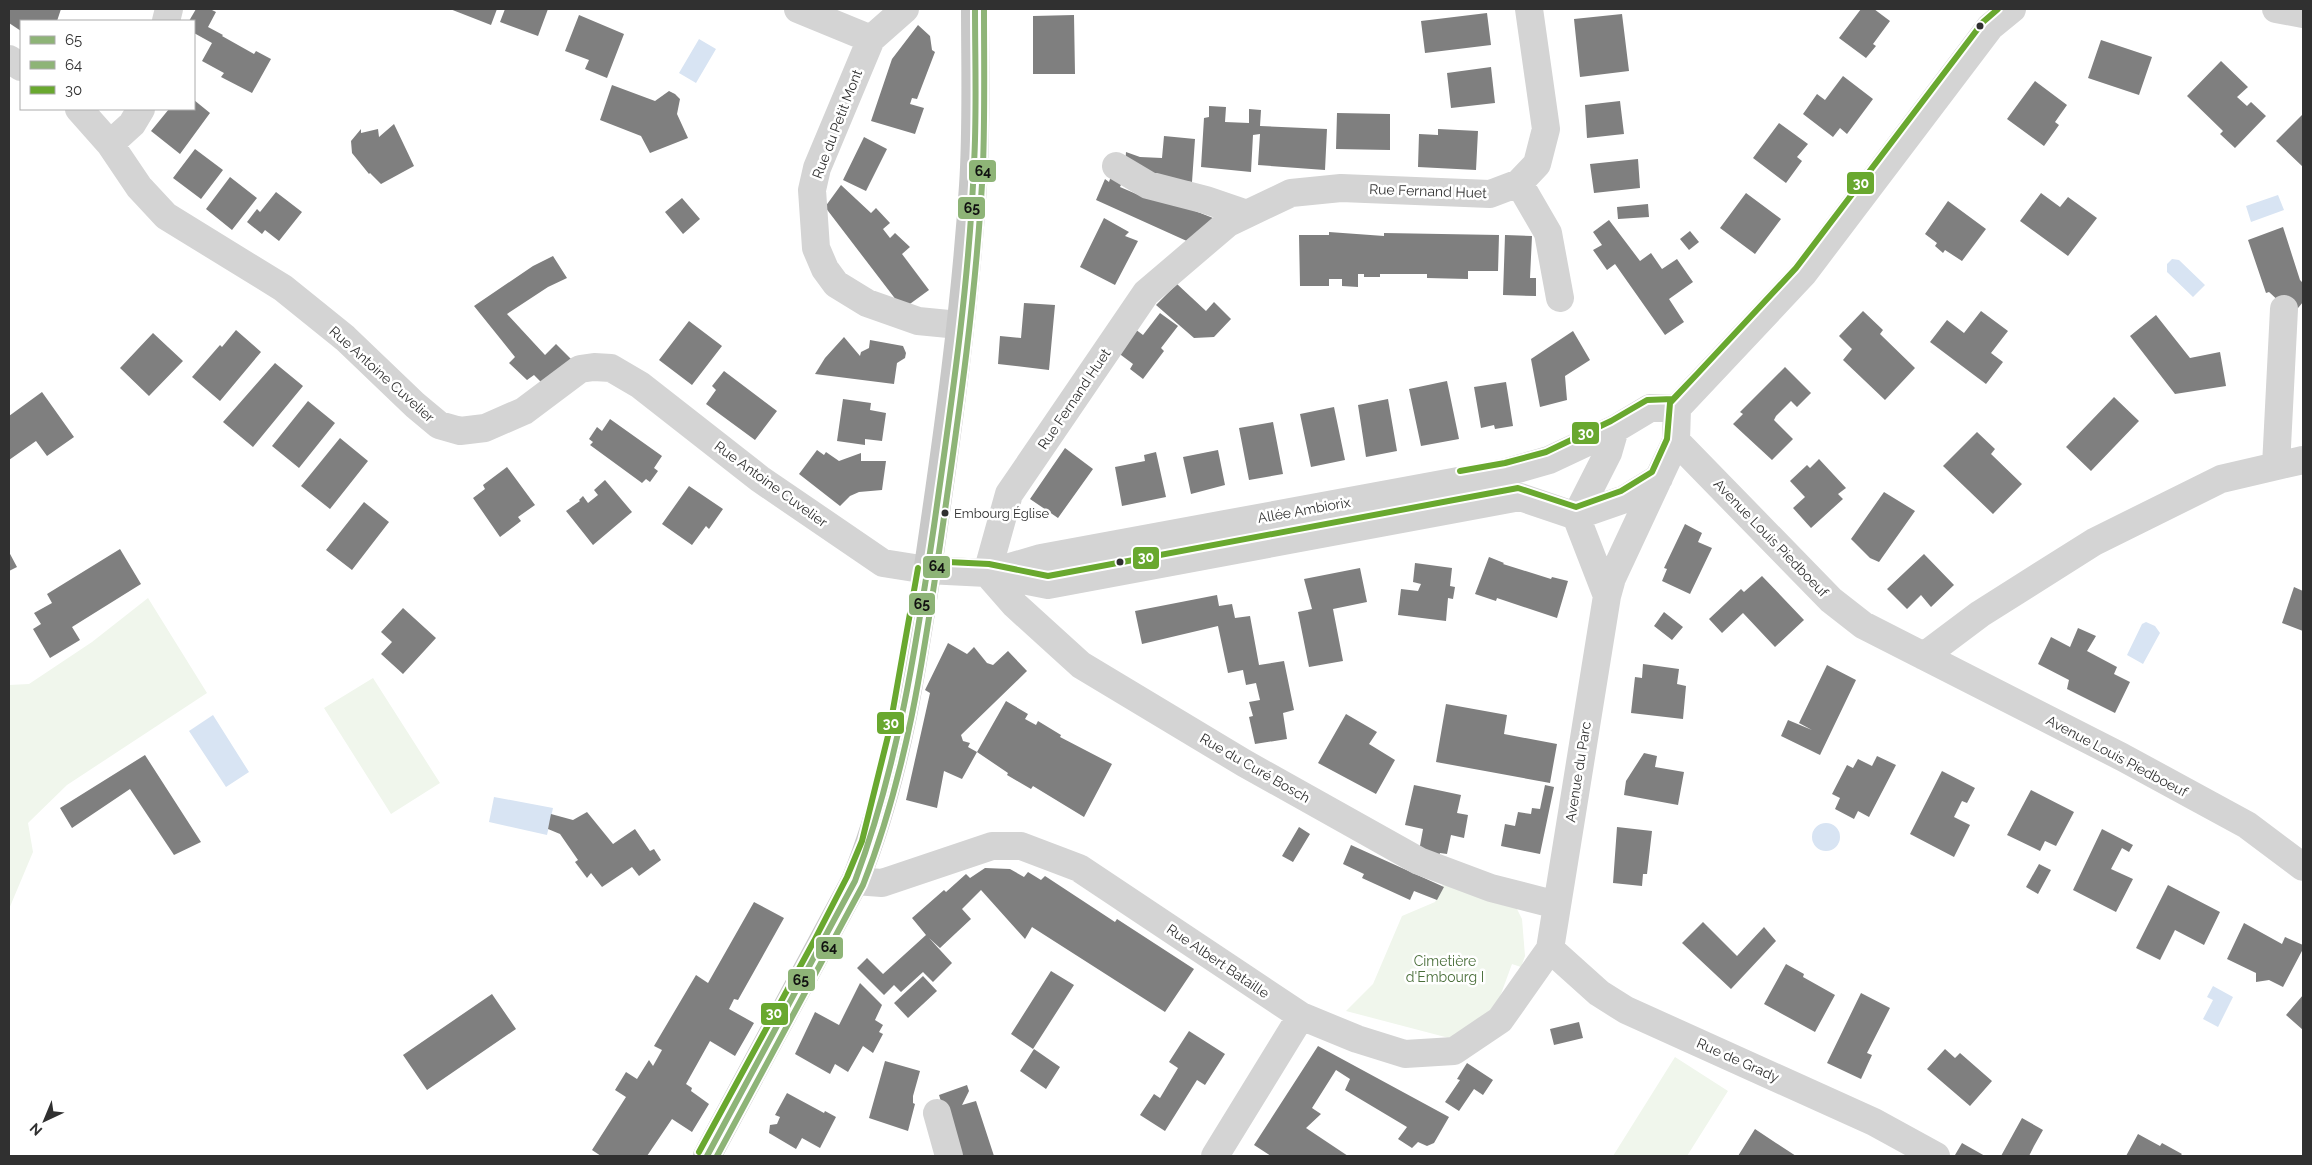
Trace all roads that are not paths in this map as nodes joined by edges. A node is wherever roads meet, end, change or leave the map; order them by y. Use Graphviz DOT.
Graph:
graph roads {
  1 [pos="798,9"];
  2 [pos="905,9"];
  3 [pos="975,9"];
  4 [pos="1529,9"];
  5 [pos="2012,9"];
  6 [pos="2276,9"];
  7 [pos="2303,14"];
  8 [pos="872,39"];
  9 [pos="9,59"];
  10 [pos="20,66"];
  11 [pos="80,110"];
  12 [pos="140,110"];
  13 [pos="110,144"];
  14 [pos="1116,166"];
  15 [pos="1519,183"];
  16 [pos="1247,214"];
  17 [pos="1560,298"];
  18 [pos="2284,309"];
  19 [pos="959,325"];
  20 [pos="1677,408"];
  21 [pos="1615,428"];
  22 [pos="1676,441"];
  23 [pos="2303,460"];
  24 [pos="2276,466"];
  25 [pos="1659,478"];
  26 [pos="1576,516"];
  27 [pos="927,570"];
  28 [pos="987,574"];
  29 [pos="1606,596"];
  30 [pos="1924,656"];
  31 [pos="2303,866"];
  32 [pos="856,881"];
  33 [pos="1557,905"];
  34 [pos="1550,949"];
  35 [pos="1301,1016"];
  36 [pos="937,1113"];
  37 [pos="707,1156"];
  38 [pos="949,1156"];
  39 [pos="1215,1156"];
  40 [pos="1936,1156"];
  1 -- 8 [label="street"];
  2 -- 8 [label="street"];
  3 -- 19 [label="main road"];
  4 -- 15 [label="street, Rue Fernand Huet"];
  5 -- 20 [label="street"];
  6 -- 7 [label="street"];
  8 -- 19 [label="street, Rue du Petit Mont"];
  9 -- 10 [label="street"];
  11 -- 13 [label="street, Rue Antoine Cuvelier"];
  12 -- 13 [label="street"];
  13 -- 27 [label="street, Rue Antoine Cuvelier"];
  14 -- 16 [label="street"];
  15 -- 16 [label="street, Rue Fernand Huet"];
  15 -- 17 [label="street"];
  16 -- 28 [label="street, Rue Fernand Huet"];
  18 -- 24 [label="street"];
  19 -- 27 [label="main road"];
  20 -- 21 [label="street"];
  20 -- 22 [label="street, Avenue du Parc"];
  21 -- 26 [label="street"];
  21 -- 28 [label="street, Allée Ambiorix"];
  22 -- 25 [label="street, Avenue du Parc"];
  22 -- 30 [label="street, Avenue Louis Piedboeuf"];
  23 -- 24 [label="street"];
  24 -- 30 [label="street"];
  25 -- 26 [label="street"];
  25 -- 29 [label="street, Avenue du Parc"];
  26 -- 28 [label="street, Allée Ambiorix"];
  26 -- 29 [label="street, Avenue du Parc"];
  27 -- 28 [label="street, Allée Ambiorix"];
  27 -- 32 [label="main road"];
  28 -- 33 [label="street, Rue du Curé Bosch"];
  29 -- 33 [label="street, Avenue du Parc"];
  30 -- 31 [label="street, Avenue Louis Piedboeuf"];
  32 -- 35 [label="street, Rue Albert Bataille"];
  32 -- 37 [label="main road"];
  33 -- 34 [label="street, Avenue du Parc"];
  34 -- 35 [label="street, Rue Albert Bataille"];
  34 -- 40 [label="street, Rue de Grady"];
  35 -- 39 [label="street"];
  36 -- 38 [label="street"];
}
